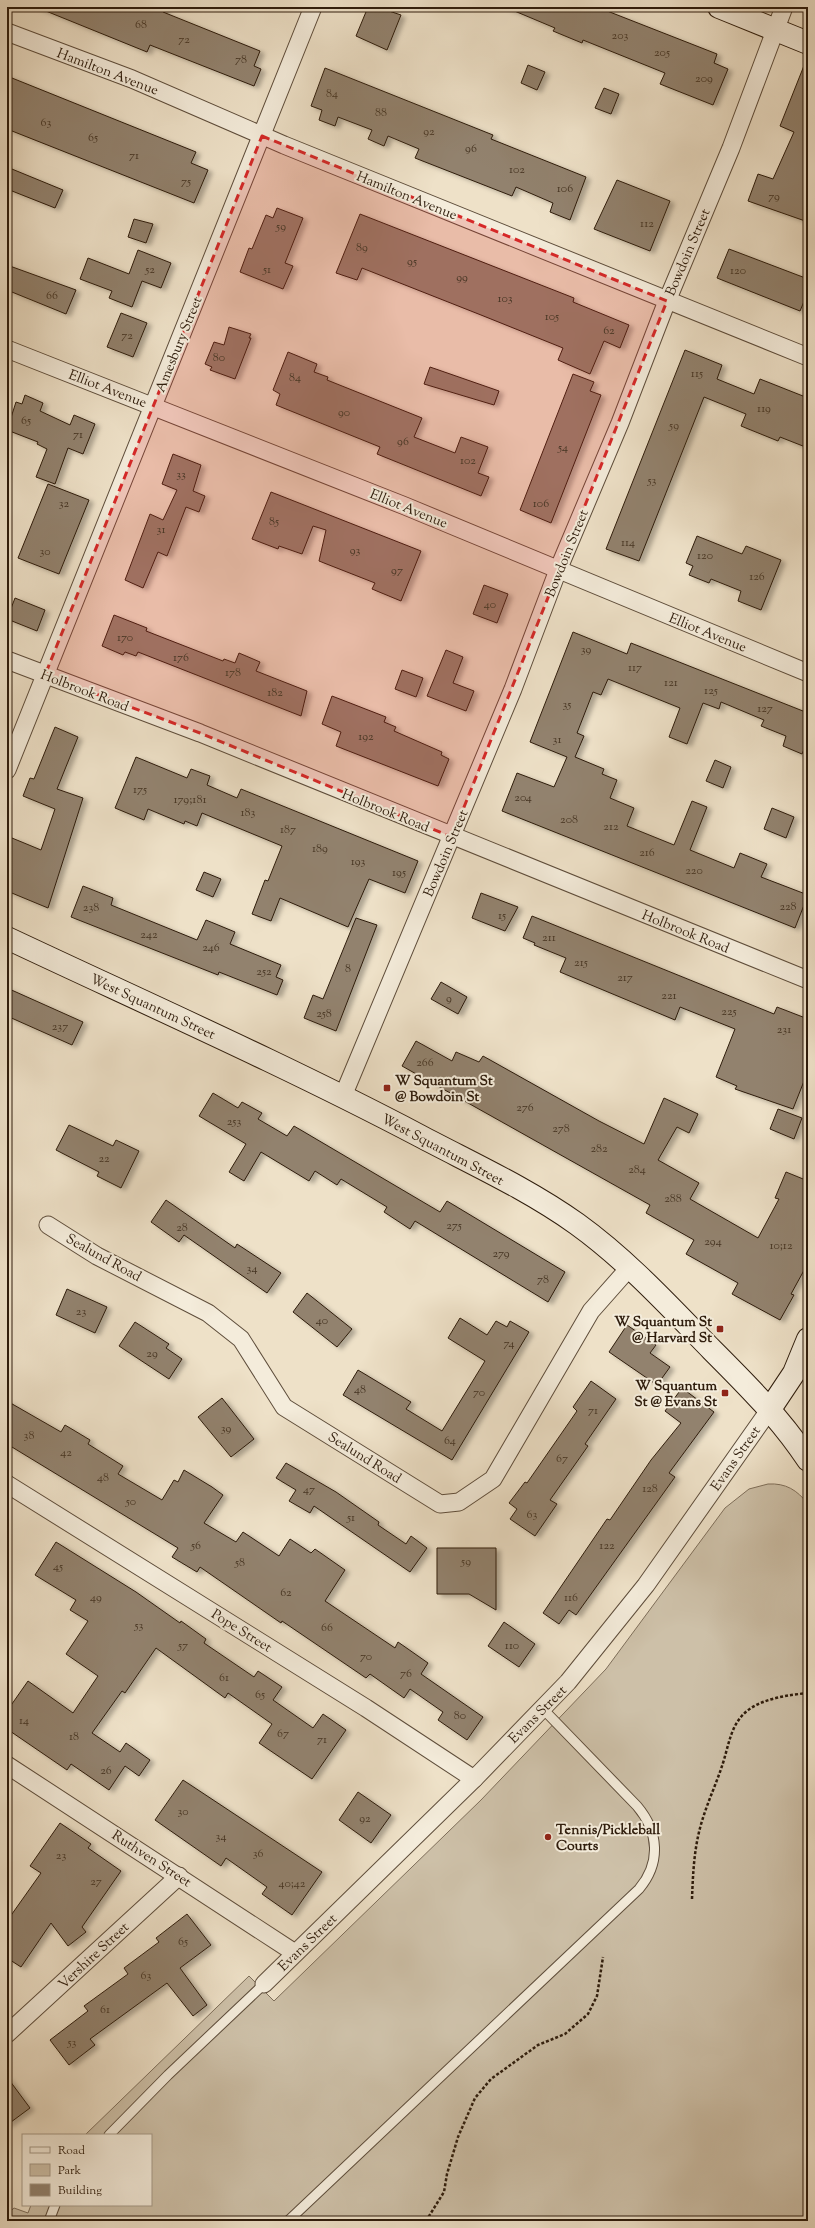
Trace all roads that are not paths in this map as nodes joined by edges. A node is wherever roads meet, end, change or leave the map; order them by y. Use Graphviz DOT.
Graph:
graph roads {
  1 [pos="313,7"];
  2 [pos="719,7"];
  3 [pos="784,7"];
  4 [pos="775,30"];
  5 [pos="7,32"];
  6 [pos="808,43"];
  7 [pos="262,136"];
  8 [pos="667,301"];
  9 [pos="7,349"];
  10 [pos="808,357"];
  11 [pos="152,405"];
  12 [pos="558,570"];
  13 [pos="7,660"];
  14 [pos="808,673"];
  15 [pos="45,676"];
  16 [pos="7,770"];
  17 [pos="452,837"];
  18 [pos="7,938"];
  19 [pos="808,980"];
  20 [pos="343,1096"];
  21 [pos="48,1225"];
  22 [pos="628,1268"];
  23 [pos="808,1339"];
  24 [pos="770,1409"];
  25 [pos="808,1460"];
  26 [pos="7,1484"];
  27 [pos="542,1708"];
  28 [pos="7,1765"];
  29 [pos="474,1779"];
  30 [pos="179,1876"];
  31 [pos="295,1953"];
  32 [pos="264,1984"];
  33 [pos="7,2034"];
  34 [pos="110,2134"];
  35 [pos="55,2206"];
  36 [pos="49,2221"];
  37 [pos="288,2221"];
  1 -- 7 [label="street, Amesbury Street"];
  2 -- 4 [label="main road"];
  3 -- 4 [label="street, Bowdoin Street"];
  4 -- 6 [label="main road"];
  4 -- 8 [label="street, Bowdoin Street"];
  5 -- 7 [label="street, Hamilton Avenue"];
  7 -- 8 [label="street, Hamilton Avenue"];
  7 -- 11 [label="street, Amesbury Street"];
  8 -- 10 [label="street, Hamilton Avenue"];
  8 -- 12 [label="street, Bowdoin Street"];
  9 -- 11 [label="street, Elliot Avenue"];
  11 -- 12 [label="street, Elliot Avenue"];
  11 -- 15 [label="street, Amesbury Street"];
  12 -- 14 [label="street, Elliot Avenue"];
  12 -- 17 [label="street, Bowdoin Street"];
  13 -- 15 [label="street, Holbrook Road"];
  15 -- 16 [label="street, Amesbury Street"];
  15 -- 17 [label="street, Holbrook Road"];
  17 -- 19 [label="street, Holbrook Road"];
  17 -- 20 [label="street, Bowdoin Street"];
  18 -- 20 [label="main road, West Squantum Street"];
  20 -- 22 [label="main road, West Squantum Street"];
  21 -- 22 [label="street, Sealund Road"];
  22 -- 24 [label="main road, West Squantum Street"];
  23 -- 24 [label="main road"];
  24 -- 25 [label="main road, West Squantum Street"];
  24 -- 27 [label="street, Evans Street"];
  26 -- 29 [label="street, Pope Street"];
  27 -- 29 [label="street, Evans Street"];
  27 -- 37 [label="lane"];
  28 -- 30 [label="street, Ruthven Street"];
  29 -- 31 [label="street, Evans Street"];
  30 -- 31 [label="street, Ruthven Street"];
  30 -- 33 [label="street, Vershire Street"];
  31 -- 32 [label="street, Evans Street"];
  32 -- 34 [label="lane"];
  35 -- 36 [label="lane"];
}
